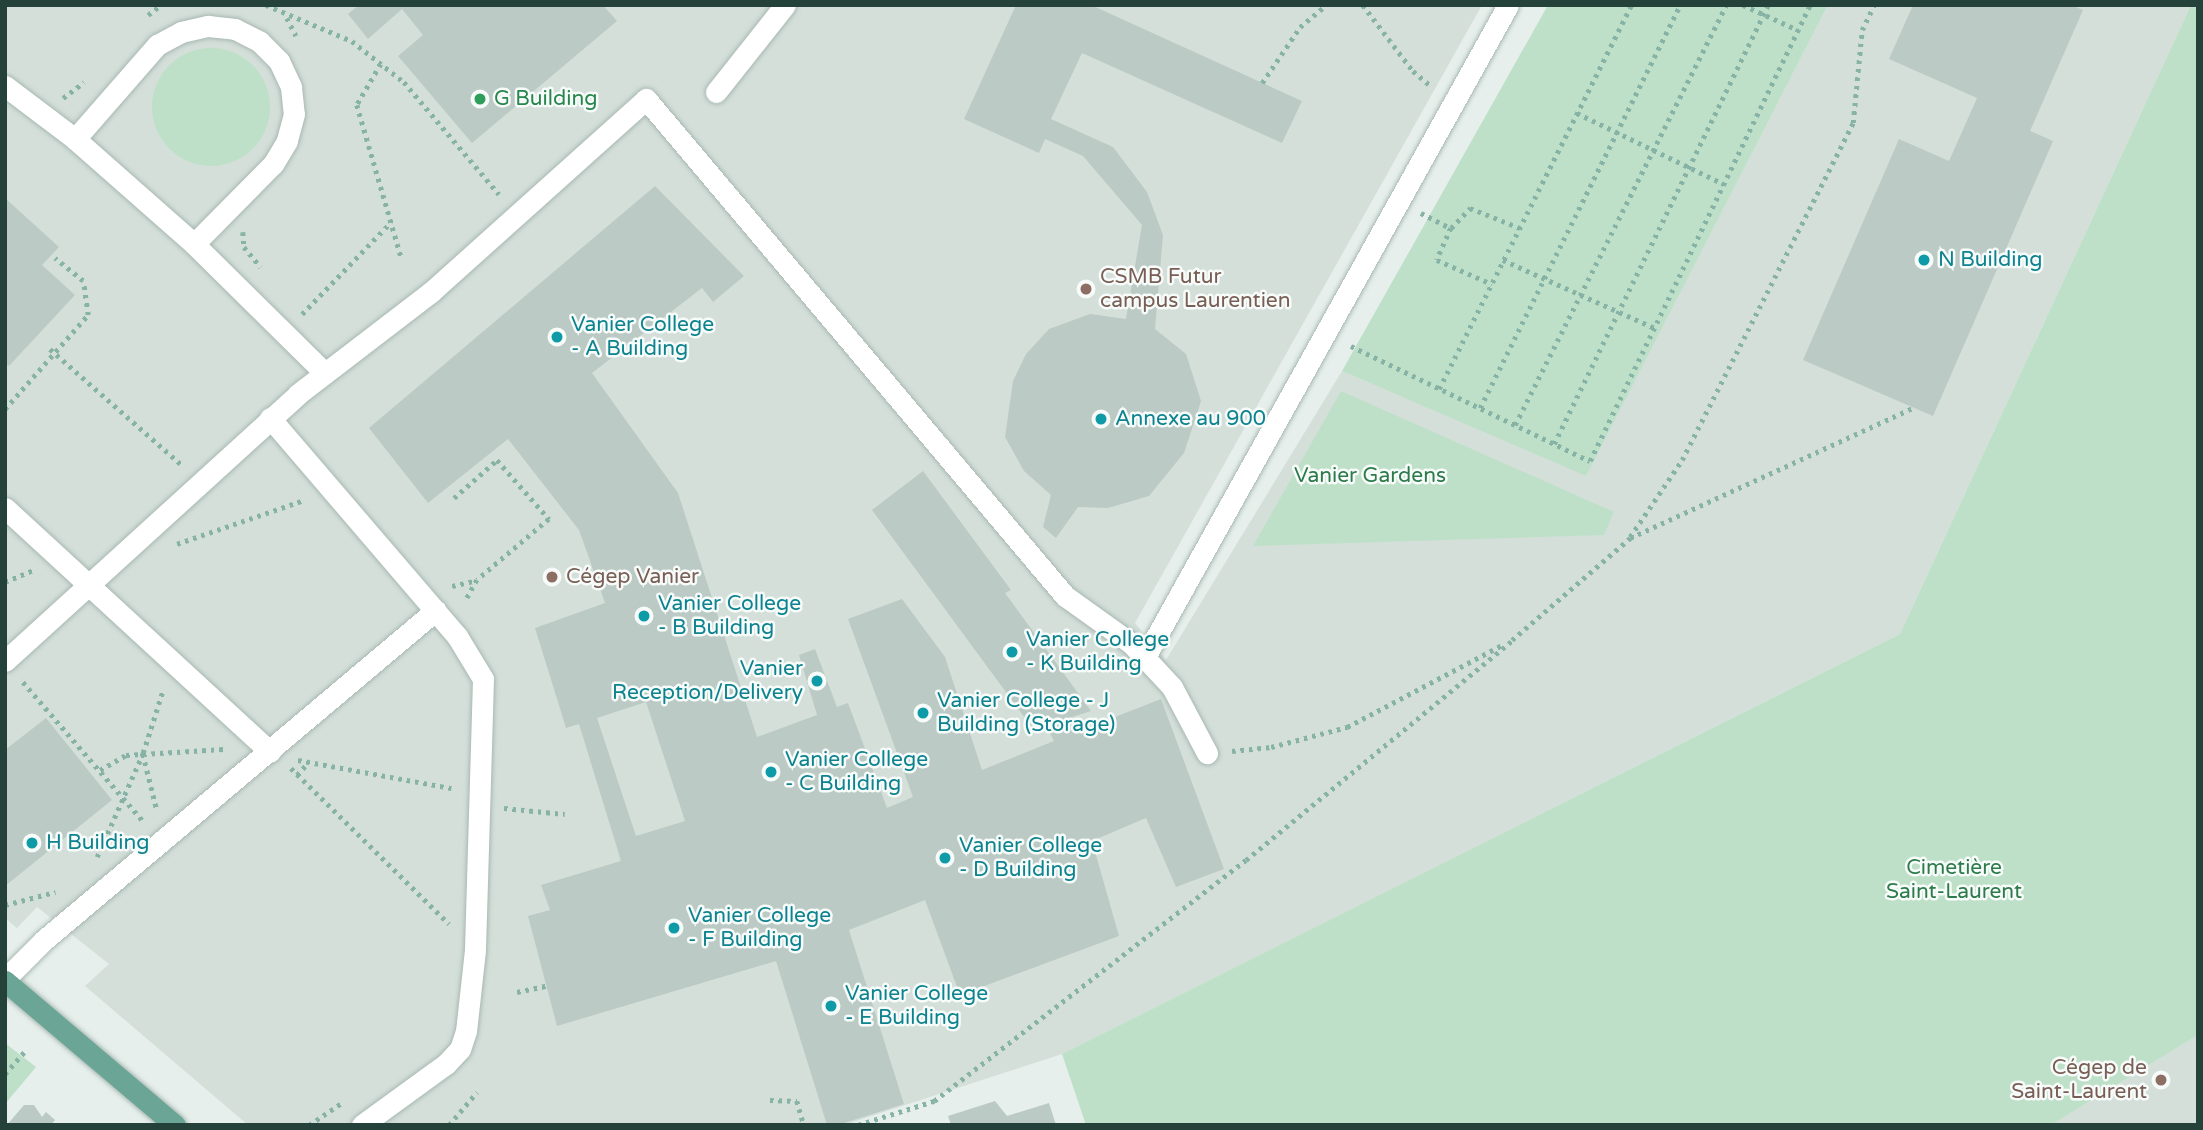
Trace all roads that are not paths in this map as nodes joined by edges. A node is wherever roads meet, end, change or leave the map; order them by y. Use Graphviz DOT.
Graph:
graph roads {
  1 [pos="785,5"];
  2 [pos="1508,5"];
  3 [pos="5,86"];
  4 [pos="716,92"];
  5 [pos="75,139"];
  6 [pos="194,244"];
  7 [pos="325,373"];
  8 [pos="270,418"];
  9 [pos="5,508"];
  10 [pos="91,585"];
  11 [pos="436,610"];
  12 [pos="1144,657"];
  13 [pos="5,661"];
  14 [pos="1207,753"];
  15 [pos="282,757"];
  16 [pos="5,980"];
  17 [pos="175,1125"];
  18 [pos="362,1125"];
  1 -- 4 [label="lane"];
  2 -- 12 [label="lane"];
  3 -- 5 [label="lane"];
  5 -- 6 [label="lane"];
  5 -- 6 [label="lane"];
  6 -- 7 [label="lane"];
  7 -- 8 [label="lane"];
  7 -- 12 [label="lane"];
  8 -- 10 [label="lane"];
  8 -- 11 [label="lane"];
  9 -- 10 [label="lane"];
  10 -- 13 [label="lane"];
  10 -- 15 [label="lane"];
  11 -- 15 [label="lane"];
  11 -- 18 [label="lane"];
  12 -- 14 [label="lane"];
  15 -- 16 [label="lane"];
  16 -- 17 [label="main road"];
}
